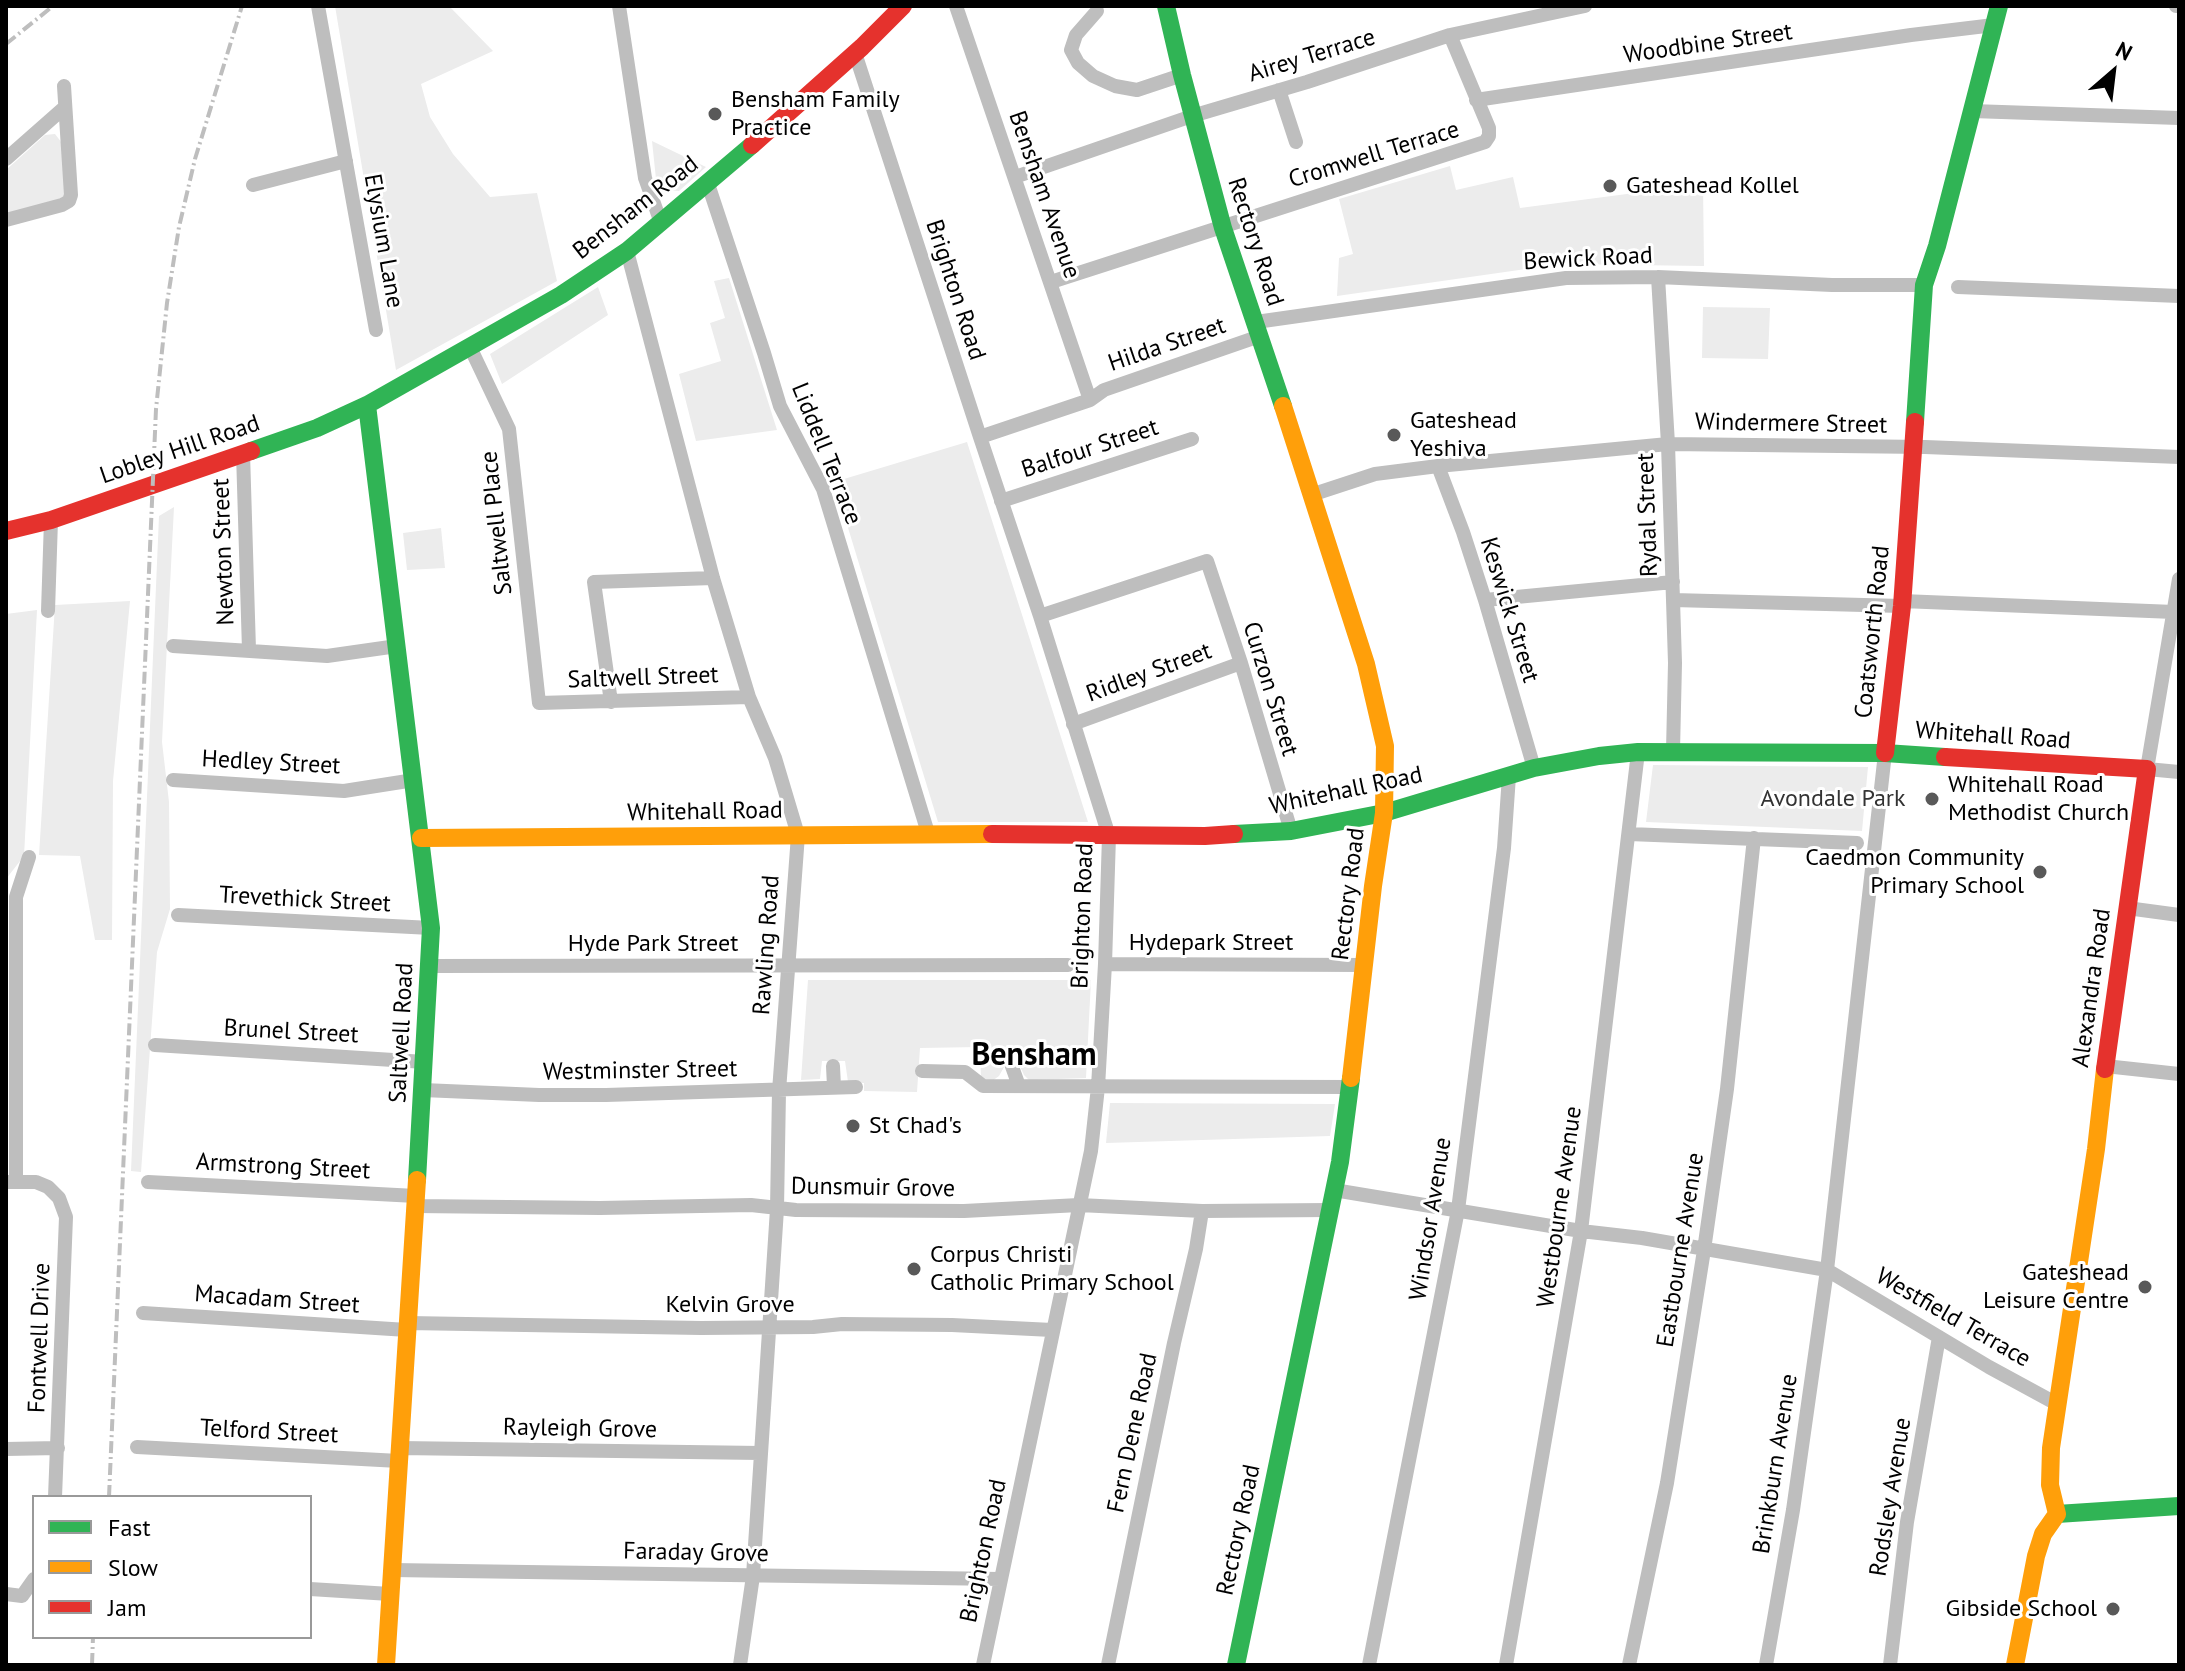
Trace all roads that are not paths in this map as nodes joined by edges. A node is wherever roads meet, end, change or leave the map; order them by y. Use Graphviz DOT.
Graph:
graph roads {
  1 [pos="318,6"];
  2 [pos="619,6"];
  3 [pos="903,6"];
  4 [pos="956,6"];
  5 [pos="1166,6"];
  6 [pos="1585,6"];
  7 [pos="1999,6"];
  8 [pos="1097,11"];
  9 [pos="1519,12"];
  10 [pos="1994,25"];
  11 [pos="1450,35"];
  12 [pos="855,53"];
  13 [pos="1182,75"];
  14 [pos="64,86"];
  15 [pos="1279,90"];
  16 [pos="1476,100"];
  17 [pos="65,107"];
  18 [pos="1972,111"];
  19 [pos="1192,116"];
  20 [pos="2179,118"];
  21 [pos="1296,142"];
  22 [pos="6,159"];
  23 [pos="346,161"];
  24 [pos="1015,177"];
  25 [pos="708,184"];
  26 [pos="253,185"];
  27 [pos="6,220"];
  28 [pos="661,223"];
  29 [pos="1223,228"];
  30 [pos="627,251"];
  31 [pos="1658,277"];
  32 [pos="1051,282"];
  33 [pos="1924,285"];
  34 [pos="1958,287"];
  35 [pos="2179,296"];
  36 [pos="1258,329"];
  37 [pos="376,330"];
  38 [pos="470,347"];
  39 [pos="1090,400"];
  40 [pos="367,405"];
  41 [pos="980,437"];
  42 [pos="1192,439"];
  43 [pos="1668,444"];
  44 [pos="1913,448"];
  45 [pos="243,453"];
  46 [pos="2179,457"];
  47 [pos="1438,466"];
  48 [pos="1311,495"];
  49 [pos="1001,501"];
  50 [pos="51,520"];
  51 [pos="6,531"];
  52 [pos="713,578"];
  53 [pos="2179,579"];
  54 [pos="1673,582"];
  55 [pos="1485,600"];
  56 [pos="1673,600"];
  57 [pos="1902,604"];
  58 [pos="48,611"];
  59 [pos="2174,612"];
  60 [pos="1040,616"];
  61 [pos="173,646"];
  62 [pos="397,646"];
  63 [pos="2173,646"];
  64 [pos="249,650"];
  65 [pos="1241,663"];
  66 [pos="749,697"];
  67 [pos="611,702"];
  68 [pos="539,703"];
  69 [pos="1073,724"];
  70 [pos="1673,751"];
  71 [pos="1638,752"];
  72 [pos="1885,753"];
  73 [pos="1534,768"];
  74 [pos="2147,769"];
  75 [pos="2179,772"];
  76 [pos="1509,776"];
  77 [pos="173,780"];
  78 [pos="414,780"];
  79 [pos="1384,813"];
  80 [pos="1291,831"];
  81 [pos="928,833"];
  82 [pos="1629,834"];
  83 [pos="798,835"];
  84 [pos="1109,836"];
  85 [pos="421,838"];
  86 [pos="1754,838"];
  87 [pos="1857,843"];
  88 [pos="29,857"];
  89 [pos="11,898"];
  90 [pos="2127,908"];
  91 [pos="178,915"];
  92 [pos="2179,915"];
  93 [pos="431,928"];
  94 [pos="1105,964"];
  95 [pos="788,965"];
  96 [pos="1068,965"];
  97 [pos="1364,965"];
  98 [pos="430,966"];
  99 [pos="155,1045"];
  100 [pos="1010,1061"];
  101 [pos="425,1062"];
  102 [pos="833,1066"];
  103 [pos="2105,1066"];
  104 [pos="11,1070"];
  105 [pos="922,1071"];
  106 [pos="2179,1074"];
  107 [pos="1019,1086"];
  108 [pos="834,1087"];
  109 [pos="856,1087"];
  110 [pos="1098,1087"];
  111 [pos="1350,1087"];
  112 [pos="423,1090"];
  113 [pos="779,1091"];
  114 [pos="11,1182"];
  115 [pos="148,1182"];
  116 [pos="1334,1190"];
  117 [pos="416,1201"];
  118 [pos="1079,1205"];
  119 [pos="777,1209"];
  120 [pos="1329,1210"];
  121 [pos="1458,1210"];
  122 [pos="1202,1211"];
  123 [pos="1581,1231"];
  124 [pos="1704,1250"];
  125 [pos="1827,1270"];
  126 [pos="143,1313"];
  127 [pos="408,1327"];
  128 [pos="769,1328"];
  129 [pos="1052,1330"];
  130 [pos="1939,1337"];
  131 [pos="2057,1404"];
  132 [pos="137,1447"];
  133 [pos="58,1448"];
  134 [pos="6,1449"];
  135 [pos="760,1453"];
  136 [pos="399,1454"];
  137 [pos="55,1495"];
  138 [pos="2179,1506"];
  139 [pos="2057,1514"];
  140 [pos="392,1570"];
  141 [pos="753,1576"];
  142 [pos="1000,1579"];
  143 [pos="32,1582"];
  144 [pos="312,1589"];
  145 [pos="6,1594"];
  146 [pos="390,1594"];
  147 [pos="386,1665"];
  148 [pos="740,1665"];
  149 [pos="983,1665"];
  150 [pos="1108,1665"];
  151 [pos="1236,1665"];
  152 [pos="1369,1665"];
  153 [pos="1506,1665"];
  154 [pos="1629,1665"];
  155 [pos="1766,1665"];
  156 [pos="1890,1665"];
  157 [pos="2015,1665"];
  1 -- 23 [label="street, Elysium Lane"];
  2 -- 28 [label="street"];
  3 -- 12 [label="street, Bensham Road"];
  4 -- 24 [label="street, Bensham Avenue"];
  5 -- 13 [label="street, Rectory Road"];
  6 -- 9 [label="street, Airey Terrace"];
  7 -- 10 [label="street, Coatsworth Road"];
  8 -- 13 [label="street"];
  9 -- 11 [label="street, Airey Terrace"];
  10 -- 16 [label="street, Woodbine Street"];
  10 -- 18 [label="street, Coatsworth Road"];
  11 -- 15 [label="street, Airey Terrace"];
  11 -- 16 [label="street"];
  12 -- 25 [label="street, Bensham Road"];
  12 -- 41 [label="street, Brighton Road"];
  13 -- 19 [label="street, Rectory Road"];
  14 -- 17 [label="street"];
  15 -- 19 [label="street, Airey Terrace"];
  15 -- 21 [label="street"];
  16 -- 29 [label="street, Cromwell Terrace"];
  17 -- 22 [label="street"];
  17 -- 27 [label="street"];
  18 -- 20 [label="street"];
  18 -- 33 [label="street, Coatsworth Road"];
  19 -- 24 [label="street, Airey Terrace"];
  19 -- 29 [label="street, Rectory Road"];
  23 -- 26 [label="street, Elysium Lane"];
  23 -- 37 [label="street, Elysium Lane"];
  24 -- 32 [label="street, Bensham Avenue"];
  25 -- 28 [label="street, Bensham Road"];
  25 -- 81 [label="street, Liddell Terrace"];
  28 -- 30 [label="street, Bensham Road"];
  29 -- 32 [label="street, Cromwell Terrace"];
  29 -- 36 [label="street, Rectory Road"];
  30 -- 38 [label="street, Bensham Road"];
  30 -- 52 [label="street, Rawling Road"];
  31 -- 33 [label="street, Bewick Road"];
  31 -- 36 [label="street, Bewick Road"];
  31 -- 43 [label="street, Rydal Street"];
  32 -- 39 [label="street, Bensham Avenue"];
  33 -- 44 [label="street, Coatsworth Road"];
  34 -- 35 [label="street"];
  36 -- 39 [label="street, Hilda Street"];
  36 -- 48 [label="street, Rectory Road"];
  38 -- 40 [label="street, Bensham Road"];
  38 -- 68 [label="street, Saltwell Place"];
  39 -- 41 [label="street, Hilda Street"];
  40 -- 45 [label="street, Lobley Hill Road"];
  40 -- 62 [label="street, Saltwell Road"];
  41 -- 49 [label="street, Brighton Road"];
  42 -- 49 [label="street, Balfour Street"];
  43 -- 44 [label="street, Windermere Street"];
  43 -- 47 [label="street, Windermere Street"];
  43 -- 54 [label="street, Rydal Street"];
  44 -- 46 [label="street, Windermere Street"];
  44 -- 57 [label="street, Coatsworth Road"];
  45 -- 50 [label="street, Lobley Hill Road"];
  45 -- 64 [label="street, Newton Street"];
  47 -- 48 [label="street, Windermere Street"];
  47 -- 55 [label="street, Keswick Street"];
  48 -- 79 [label="street, Rectory Road"];
  49 -- 60 [label="street, Brighton Road"];
  50 -- 51 [label="street, Lobley Hill Road"];
  50 -- 58 [label="street"];
  52 -- 66 [label="street, Rawling Road"];
  52 -- 67 [label="street"];
  53 -- 59 [label="street, Alexandra Road"];
  54 -- 55 [label="street"];
  54 -- 56 [label="street, Rydal Street"];
  55 -- 73 [label="street, Keswick Street"];
  56 -- 57 [label="street"];
  56 -- 70 [label="street, Rydal Street"];
  57 -- 59 [label="street"];
  57 -- 72 [label="street, Coatsworth Road"];
  59 -- 63 [label="street, Alexandra Road"];
  60 -- 65 [label="street, Curzon Street"];
  60 -- 69 [label="street, Brighton Road"];
  61 -- 64 [label="street"];
  62 -- 64 [label="street"];
  62 -- 78 [label="street, Saltwell Road"];
  63 -- 74 [label="street, Alexandra Road"];
  65 -- 69 [label="street, Ridley Street"];
  65 -- 80 [label="street, Curzon Street"];
  66 -- 67 [label="street, Saltwell Street"];
  66 -- 83 [label="street, Rawling Road"];
  67 -- 68 [label="street, Saltwell Street"];
  69 -- 84 [label="street, Brighton Road"];
  70 -- 71 [label="street, Whitehall Road"];
  70 -- 72 [label="street, Whitehall Road"];
  71 -- 73 [label="street, Whitehall Road"];
  71 -- 82 [label="street, Westbourne Avenue"];
  72 -- 74 [label="street, Whitehall Road"];
  72 -- 125 [label="street, Coatsworth Road"];
  73 -- 76 [label="street, Whitehall Road"];
  74 -- 75 [label="street, Whitehall Road"];
  74 -- 90 [label="street, Alexandra Road"];
  76 -- 79 [label="street, Whitehall Road"];
  76 -- 121 [label="street, Windsor Avenue"];
  77 -- 78 [label="street, Hedley Street"];
  78 -- 85 [label="street, Saltwell Road"];
  79 -- 80 [label="street, Whitehall Road"];
  79 -- 97 [label="street, Rectory Road"];
  80 -- 84 [label="street, Whitehall Road"];
  81 -- 83 [label="street, Whitehall Road"];
  81 -- 84 [label="street, Whitehall Road"];
  82 -- 86 [label="street"];
  82 -- 123 [label="street, Westbourne Avenue"];
  83 -- 85 [label="street, Whitehall Road"];
  83 -- 95 [label="street, Rawling Road"];
  84 -- 94 [label="street, Brighton Road"];
  85 -- 93 [label="street, Saltwell Road"];
  86 -- 87 [label="street"];
  86 -- 124 [label="street, Eastbourne Avenue"];
  88 -- 89 [label="street"];
  89 -- 104 [label="street"];
  90 -- 92 [label="street"];
  90 -- 103 [label="street, Alexandra Road"];
  91 -- 93 [label="street, Trevethick Street"];
  93 -- 98 [label="street, Saltwell Road"];
  94 -- 97 [label="street, Hydepark Street"];
  94 -- 110 [label="street, Brighton Road"];
  95 -- 96 [label="street, Hyde Park Street"];
  95 -- 98 [label="street, Hyde Park Street"];
  95 -- 113 [label="street, Rawling Road"];
  97 -- 111 [label="street, Rectory Road"];
  98 -- 101 [label="street, Saltwell Road"];
  99 -- 101 [label="street, Brunel Street"];
  100 -- 107 [label="street"];
  101 -- 112 [label="street, Saltwell Road"];
  102 -- 108 [label="street"];
  103 -- 106 [label="street"];
  103 -- 131 [label="street, Alexandra Road"];
  104 -- 114 [label="street"];
  105 -- 107 [label="street"];
  107 -- 110 [label="street"];
  108 -- 109 [label="street, Westminster Street"];
  108 -- 113 [label="street, Westminster Street"];
  110 -- 111 [label="street"];
  110 -- 118 [label="street, Brighton Road"];
  111 -- 116 [label="street, Rectory Road"];
  112 -- 113 [label="street, Westminster Street"];
  112 -- 117 [label="street, Saltwell Road"];
  113 -- 119 [label="street, Rawling Road"];
  114 -- 133 [label="street, Fontwell Drive"];
  115 -- 117 [label="street, Armstrong Street"];
  116 -- 120 [label="street, Rectory Road"];
  116 -- 121 [label="street"];
  117 -- 119 [label="street, Dunsmuir Grove"];
  117 -- 127 [label="street, Saltwell Road"];
  118 -- 119 [label="street, Dunsmuir Grove"];
  118 -- 122 [label="street, Dunsmuir Grove"];
  118 -- 129 [label="street, Brighton Road"];
  119 -- 128 [label="street, Rawling Road"];
  120 -- 122 [label="street, Dunsmuir Grove"];
  120 -- 151 [label="street, Rectory Road"];
  121 -- 123 [label="street"];
  121 -- 152 [label="street, Windsor Avenue"];
  122 -- 150 [label="street, Fern Dene Road"];
  123 -- 124 [label="street"];
  123 -- 153 [label="street, Westbourne Avenue"];
  124 -- 125 [label="street"];
  124 -- 154 [label="street, Eastbourne Avenue"];
  125 -- 130 [label="street, Westfield Terrace"];
  125 -- 155 [label="street, Brinkburn Avenue"];
  126 -- 127 [label="street, Macadam Street"];
  127 -- 128 [label="street, Kelvin Grove"];
  127 -- 136 [label="street, Saltwell Road"];
  128 -- 129 [label="street, Kelvin Grove"];
  128 -- 135 [label="street, Rawling Road"];
  129 -- 142 [label="street, Brighton Road"];
  130 -- 131 [label="street, Westfield Terrace"];
  130 -- 156 [label="street, Rodsley Avenue"];
  131 -- 139 [label="street, Alexandra Road"];
  132 -- 136 [label="street, Telford Street"];
  133 -- 134 [label="street"];
  133 -- 137 [label="street, Fontwell Drive"];
  135 -- 136 [label="street, Rayleigh Grove"];
  135 -- 141 [label="street, Rawling Road"];
  136 -- 140 [label="street, Saltwell Road"];
  138 -- 139 [label="street"];
  139 -- 157 [label="street"];
  140 -- 141 [label="street, Faraday Grove"];
  140 -- 146 [label="street, Saltwell Road"];
  141 -- 142 [label="street, Faraday Grove"];
  141 -- 148 [label="street, Rawling Road"];
  142 -- 149 [label="street, Brighton Road"];
  143 -- 145 [label="street"];
  144 -- 146 [label="street"];
  146 -- 147 [label="street, Saltwell Road"];
}
